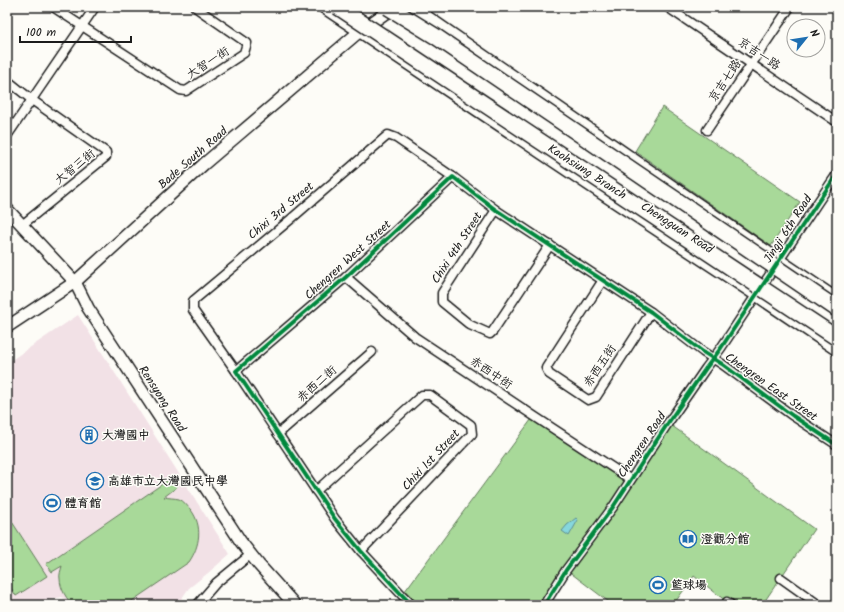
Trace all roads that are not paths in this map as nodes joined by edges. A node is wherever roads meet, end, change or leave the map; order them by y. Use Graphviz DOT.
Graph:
graph roads {
  1 [pos="53,7"];
  2 [pos="95,7"];
  3 [pos="195,7"];
  4 [pos="323,7"];
  5 [pos="338,7"];
  6 [pos="388,7"];
  7 [pos="394,7"];
  8 [pos="413,7"];
  9 [pos="667,7"];
  10 [pos="790,7"];
  11 [pos="82,26"];
  12 [pos="360,31"];
  13 [pos="751,64"];
  14 [pos="7,80"];
  15 [pos="32,100"];
  16 [pos="837,122"];
  17 [pos="707,130"];
  18 [pos="7,136"];
  19 [pos="837,174"];
  20 [pos="452,177"];
  21 [pos="7,210"];
  22 [pos="496,210"];
  23 [pos="22,225"];
  24 [pos="550,246"];
  25 [pos="779,260"];
  26 [pos="346,276"];
  27 [pos="603,280"];
  28 [pos="75,282"];
  29 [pos="756,295"];
  30 [pos="837,298"];
  31 [pos="837,309"];
  32 [pos="651,312"];
  33 [pos="7,327"];
  34 [pos="837,338"];
  35 [pos="837,350"];
  36 [pos="372,352"];
  37 [pos="713,358"];
  38 [pos="236,370"];
  39 [pos="278,434"];
  40 [pos="837,445"];
  41 [pos="630,479"];
  42 [pos="316,491"];
  43 [pos="361,551"];
  44 [pos="250,555"];
  45 [pos="781,578"];
  46 [pos="197,605"];
  47 [pos="294,605"];
  48 [pos="412,605"];
  49 [pos="544,605"];
  50 [pos="725,605"];
  51 [pos="731,605"];
  52 [pos="819,605"];
  1 -- 11 [label="street"];
  2 -- 11 [label="street"];
  3 -- 11 [label="street, 大智一街"];
  4 -- 12 [label="street, Chengguan Road"];
  5 -- 34 [label="highway, Kaohsiung Branch, bridge"];
  6 -- 31 [label="highway, bridge"];
  7 -- 12 [label="street, Bade South Road"];
  8 -- 25 [label="street"];
  9 -- 13 [label="street, 京吉一路"];
  10 -- 13 [label="street, 京吉七路"];
  11 -- 15 [label="street"];
  12 -- 28 [label="street, Bade South Road"];
  12 -- 29 [label="street, Chengguan Road"];
  13 -- 16 [label="street, 京吉一路"];
  13 -- 17 [label="street, 京吉七路"];
  14 -- 15 [label="street"];
  15 -- 18 [label="street"];
  15 -- 23 [label="street, 大智三街"];
  19 -- 25 [label="street, Jingji 6th Road"];
  20 -- 22 [label="street"];
  20 -- 26 [label="street, Chengren West Street"];
  20 -- 38 [label="street, Chixi 3rd Street"];
  21 -- 23 [label="street, Rensyong Road"];
  22 -- 24 [label="street"];
  22 -- 24 [label="street, Chixi 4th Street"];
  23 -- 28 [label="street, Rensyong Road"];
  24 -- 27 [label="street"];
  25 -- 29 [label="street, Jingji 6th Road"];
  25 -- 30 [label="street"];
  26 -- 38 [label="street, Chengren West Street"];
  26 -- 41 [label="street, 赤西中街"];
  27 -- 32 [label="street"];
  27 -- 32 [label="street, 赤西五街"];
  28 -- 33 [label="street, Bade South Road"];
  28 -- 44 [label="street, Rensyong Road"];
  29 -- 35 [label="street, Chengguan Road"];
  29 -- 37 [label="street, Chengren Road"];
  32 -- 37 [label="street"];
  36 -- 39 [label="street, 赤西二街"];
  37 -- 40 [label="street, Chengren East Street"];
  37 -- 41 [label="street, Chengren Road"];
  38 -- 39 [label="street"];
  39 -- 42 [label="street"];
  41 -- 49 [label="street, Chengren Road"];
  42 -- 43 [label="street"];
  42 -- 43 [label="street, Chixi 1st Street"];
  43 -- 48 [label="street"];
  44 -- 46 [label="street"];
  44 -- 47 [label="street, Rensyong Road"];
  45 -- 52 [label="street"];
  50 -- 51 [label="street"];
}
